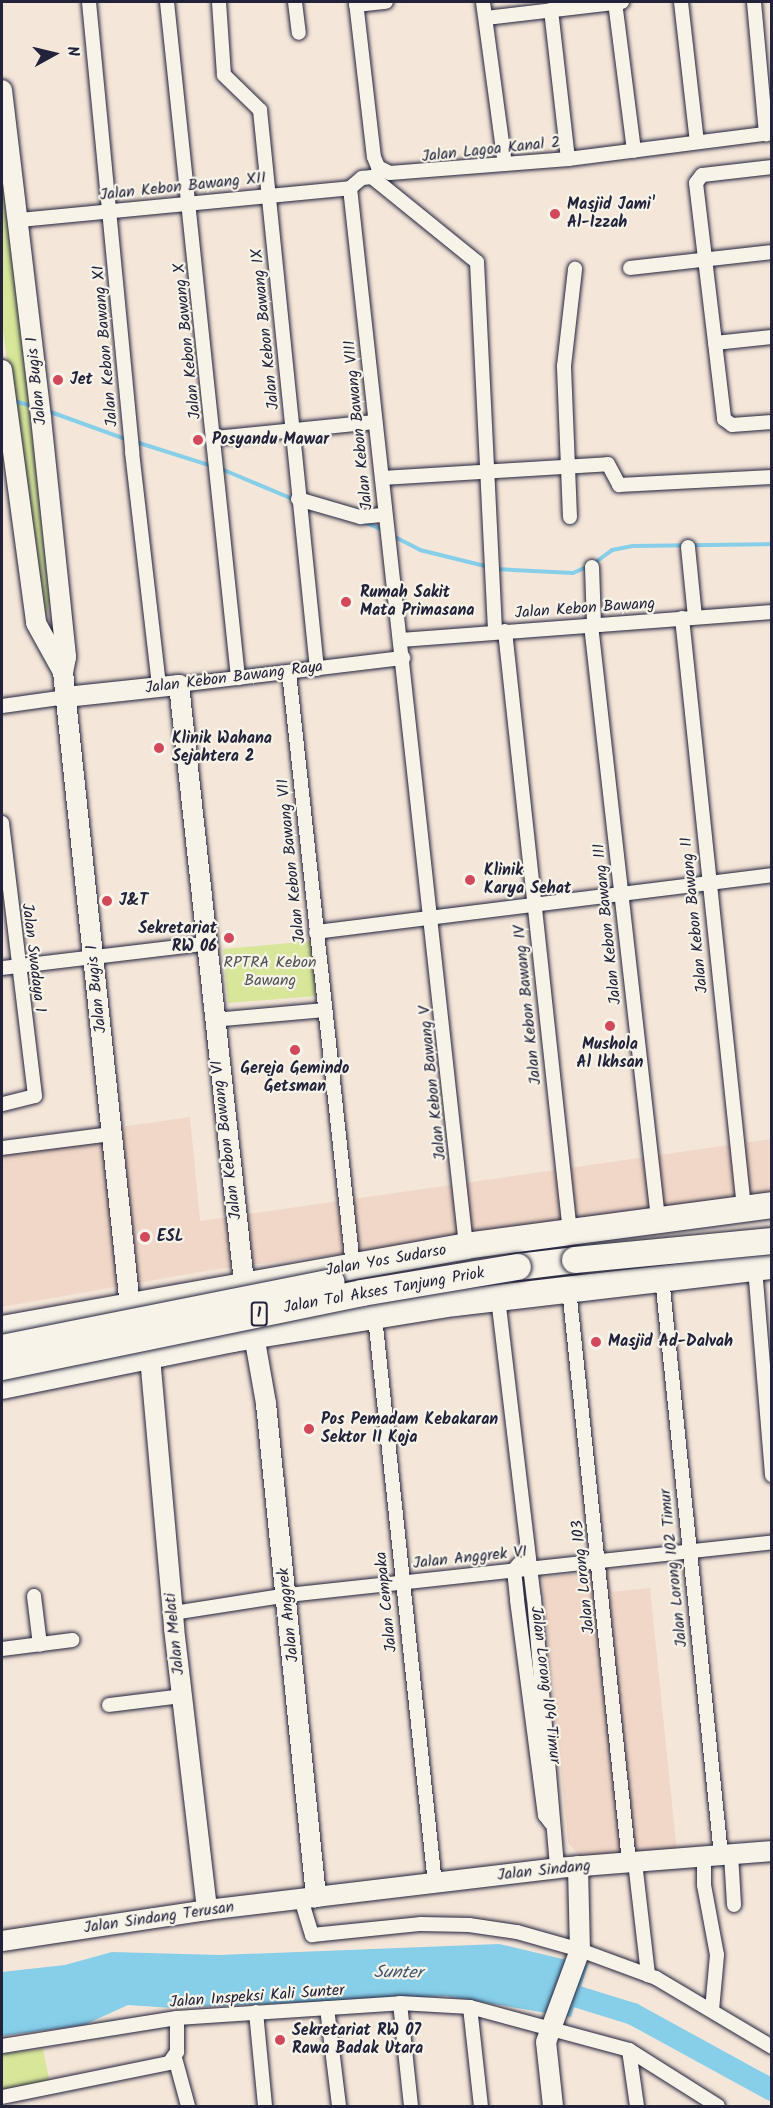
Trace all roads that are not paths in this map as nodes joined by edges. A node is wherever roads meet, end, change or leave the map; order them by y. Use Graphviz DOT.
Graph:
graph roads {
  1 [pos="89,2"];
  2 [pos="168,2"];
  3 [pos="219,2"];
  4 [pos="296,2"];
  5 [pos="386,2"];
  6 [pos="483,2"];
  7 [pos="620,2"];
  8 [pos="681,2"];
  9 [pos="754,2"];
  10 [pos="356,3"];
  11 [pos="551,10"];
  12 [pos="486,18"];
  13 [pos="299,33"];
  14 [pos="2,90"];
  15 [pos="769,134"];
  16 [pos="697,142"];
  17 [pos="634,151"];
  18 [pos="568,159"];
  19 [pos="505,164"];
  20 [pos="7,167"];
  21 [pos="771,167"];
  22 [pos="350,188"];
  23 [pos="270,195"];
  24 [pos="190,203"];
  25 [pos="110,212"];
  26 [pos="19,220"];
  27 [pos="771,252"];
  28 [pos="704,259"];
  29 [pos="630,268"];
  30 [pos="575,270"];
  31 [pos="771,337"];
  32 [pos="715,343"];
  33 [pos="2,378"];
  34 [pos="37,388"];
  35 [pos="375,422"];
  36 [pos="771,422"];
  37 [pos="293,431"];
  38 [pos="215,438"];
  39 [pos="571,468"];
  40 [pos="486,471"];
  41 [pos="771,477"];
  42 [pos="382,478"];
  43 [pos="299,504"];
  44 [pos="570,517"];
  45 [pos="386,518"];
  46 [pos="688,547"];
  47 [pos="592,567"];
  48 [pos="771,615"];
  49 [pos="35,617"];
  50 [pos="688,618"];
  51 [pos="61,620"];
  52 [pos="593,625"];
  53 [pos="500,631"];
  54 [pos="401,640"];
  55 [pos="403,658"];
  56 [pos="317,669"];
  57 [pos="63,672"];
  58 [pos="289,672"];
  59 [pos="238,678"];
  60 [pos="169,686"];
  61 [pos="66,697"];
  62 [pos="2,706"];
  63 [pos="2,823"];
  64 [pos="771,875"];
  65 [pos="708,883"];
  66 [pos="621,895"];
  67 [pos="533,904"];
  68 [pos="432,915"];
  69 [pos="316,932"];
  70 [pos="204,944"];
  71 [pos="93,954"];
  72 [pos="17,966"];
  73 [pos="2,968"];
  74 [pos="324,1010"];
  75 [pos="213,1020"];
  76 [pos="2,1104"];
  77 [pos="112,1134"];
  78 [pos="2,1149"];
  79 [pos="771,1204"];
  80 [pos="744,1208"];
  81 [pos="658,1219"];
  82 [pos="771,1222"];
  83 [pos="570,1232"];
  84 [pos="771,1232"];
  85 [pos="771,1241"];
  86 [pos="466,1246"];
  87 [pos="353,1266"];
  88 [pos="763,1267"];
  89 [pos="317,1273"];
  90 [pos="663,1278"];
  91 [pos="244,1286"];
  92 [pos="579,1288"];
  93 [pos="498,1298"];
  94 [pos="130,1306"];
  95 [pos="375,1317"];
  96 [pos="326,1325"];
  97 [pos="2,1334"];
  98 [pos="254,1335"];
  99 [pos="150,1357"];
  100 [pos="4,1377"];
  101 [pos="771,1475"];
  102 [pos="771,1542"];
  103 [pos="688,1552"];
  104 [pos="600,1560"];
  105 [pos="529,1562"];
  106 [pos="514,1570"];
  107 [pos="402,1581"];
  108 [pos="288,1594"];
  109 [pos="34,1596"];
  110 [pos="172,1613"];
  111 [pos="72,1640"];
  112 [pos="40,1644"];
  113 [pos="2,1649"];
  114 [pos="182,1696"];
  115 [pos="109,1705"];
  116 [pos="551,1823"];
  117 [pos="771,1851"];
  118 [pos="719,1856"];
  119 [pos="632,1862"];
  120 [pos="578,1866"];
  121 [pos="557,1868"];
  122 [pos="435,1884"];
  123 [pos="309,1898"];
  124 [pos="734,1905"];
  125 [pos="207,1910"];
  126 [pos="2,1941"];
  127 [pos="577,1956"];
  128 [pos="648,1975"];
  129 [pos="400,2003"];
  130 [pos="470,2007"];
  131 [pos="327,2008"];
  132 [pos="712,2010"];
  133 [pos="256,2012"];
  134 [pos="177,2018"];
  135 [pos="552,2023"];
  136 [pos="2,2046"];
  137 [pos="771,2048"];
  138 [pos="629,2050"];
  139 [pos="176,2058"];
  140 [pos="2,2097"];
  141 [pos="715,2105"];
  142 [pos="188,2106"];
  143 [pos="265,2106"];
  144 [pos="339,2106"];
  145 [pos="411,2106"];
  146 [pos="481,2106"];
  147 [pos="553,2106"];
  148 [pos="637,2106"];
  1 -- 25 [label="street, Jalan Kebon Bawang XI"];
  2 -- 24 [label="street, Jalan Kebon Bawang X"];
  3 -- 23 [label="street, Jalan Kebon Bawang IX"];
  4 -- 13 [label="street"];
  5 -- 10 [label="street, Jalan Lagoa Kanal 2"];
  6 -- 12 [label="street"];
  7 -- 11 [label="street"];
  7 -- 17 [label="street"];
  8 -- 16 [label="street"];
  9 -- 15 [label="street"];
  10 -- 19 [label="street, Jalan Lagoa Kanal 2"];
  11 -- 12 [label="street"];
  11 -- 18 [label="street"];
  12 -- 19 [label="street"];
  14 -- 20 [label="street, Jalan Bugis 1"];
  15 -- 16 [label="street, Jalan Lagoa Kanal 2"];
  16 -- 17 [label="street, Jalan Lagoa Kanal 2"];
  17 -- 18 [label="street, Jalan Lagoa Kanal 2"];
  18 -- 19 [label="street, Jalan Lagoa Kanal 2"];
  20 -- 26 [label="street, Jalan Bugis 1"];
  21 -- 28 [label="street"];
  22 -- 23 [label="street, Jalan Kebon Bawang XII"];
  22 -- 35 [label="street, Jalan Kebon Bawang VIII"];
  22 -- 40 [label="street, Jalan Kebon Bawang XII"];
  23 -- 24 [label="street, Jalan Kebon Bawang XII"];
  23 -- 37 [label="street, Jalan Kebon Bawang IX"];
  24 -- 25 [label="street, Jalan Kebon Bawang XII"];
  24 -- 38 [label="street, Jalan Kebon Bawang X"];
  25 -- 26 [label="street, Jalan Kebon Bawang XII"];
  25 -- 60 [label="street, Jalan Kebon Bawang XI"];
  26 -- 34 [label="street, Jalan Bugis 1"];
  27 -- 28 [label="street"];
  28 -- 29 [label="street"];
  28 -- 32 [label="street"];
  30 -- 39 [label="street"];
  31 -- 32 [label="street"];
  32 -- 36 [label="street"];
  33 -- 34 [label="street"];
  33 -- 49 [label="street, Jalan Bugis 1"];
  34 -- 51 [label="street, Jalan Bugis 1"];
  35 -- 37 [label="street"];
  35 -- 42 [label="street, Jalan Kebon Bawang VIII"];
  37 -- 38 [label="street"];
  37 -- 43 [label="street, Jalan Kebon Bawang IX"];
  38 -- 59 [label="street, Jalan Kebon Bawang X"];
  39 -- 40 [label="street"];
  39 -- 41 [label="street"];
  39 -- 44 [label="street"];
  40 -- 42 [label="street"];
  40 -- 53 [label="street, Jalan Kebon Bawang IV"];
  42 -- 45 [label="street, Jalan Kebon Bawang VIII"];
  43 -- 45 [label="street"];
  43 -- 56 [label="street, Jalan Kebon Bawang IX"];
  45 -- 54 [label="street, Jalan Kebon Bawang VIII"];
  46 -- 50 [label="street, Jalan Kebon Bawang II"];
  47 -- 52 [label="street, Jalan Kebon Bawang III"];
  48 -- 50 [label="street, Jalan Kebon Bawang"];
  49 -- 51 [label="street"];
  49 -- 57 [label="street, Jalan Bugis 1"];
  50 -- 52 [label="street, Jalan Kebon Bawang"];
  50 -- 65 [label="street, Jalan Kebon Bawang II"];
  51 -- 57 [label="street, Jalan Bugis 1"];
  52 -- 53 [label="street, Jalan Kebon Bawang"];
  52 -- 66 [label="street, Jalan Kebon Bawang III"];
  53 -- 54 [label="street, Jalan Kebon Bawang"];
  53 -- 67 [label="street, Jalan Kebon Bawang IV"];
  54 -- 55 [label="street, Jalan Kebon Bawang VIII"];
  55 -- 56 [label="street, Jalan Kebon Bawang Raya"];
  55 -- 68 [label="street, Jalan Kebon Bawang V"];
  56 -- 58 [label="street, Jalan Kebon Bawang Raya"];
  57 -- 61 [label="street, Jalan Bugis 1"];
  58 -- 59 [label="street, Jalan Kebon Bawang Raya"];
  58 -- 69 [label="street, Jalan Kebon Bawang VII"];
  59 -- 60 [label="street, Jalan Kebon Bawang Raya"];
  60 -- 61 [label="street, Jalan Kebon Bawang Raya"];
  60 -- 70 [label="street, Jalan Kebon Bawang VI"];
  61 -- 62 [label="street"];
  61 -- 71 [label="street, Jalan Bugis 1"];
  63 -- 72 [label="street, Jalan Swadaya 1"];
  64 -- 65 [label="street"];
  65 -- 66 [label="street"];
  65 -- 80 [label="street, Jalan Kebon Bawang II"];
  66 -- 67 [label="street"];
  66 -- 81 [label="street, Jalan Kebon Bawang III"];
  67 -- 68 [label="street"];
  67 -- 83 [label="street, Jalan Kebon Bawang IV"];
  68 -- 69 [label="street"];
  68 -- 86 [label="street, Jalan Kebon Bawang V"];
  69 -- 74 [label="street, Jalan Kebon Bawang VII"];
  70 -- 71 [label="street"];
  70 -- 75 [label="street, Jalan Kebon Bawang VI"];
  71 -- 72 [label="street"];
  71 -- 77 [label="street, Jalan Bugis 1"];
  72 -- 73 [label="street"];
  72 -- 76 [label="street, Jalan Swadaya 1"];
  74 -- 75 [label="street"];
  74 -- 87 [label="street, Jalan Kebon Bawang VII"];
  75 -- 91 [label="street, Jalan Kebon Bawang VI"];
  77 -- 78 [label="street"];
  77 -- 94 [label="street, Jalan Bugis 1"];
  79 -- 80 [label="highway, Jalan Yos Sudarso / 1"];
  80 -- 81 [label="highway, Jalan Yos Sudarso / 1"];
  81 -- 83 [label="highway, Jalan Yos Sudarso / 1"];
  82 -- 97 [label="highway, Jalan Tol Akses Tanjung Priok / 1, bridge"];
  83 -- 86 [label="highway, Jalan Yos Sudarso / 1"];
  84 -- 92 [label="highway"];
  85 -- 100 [label="highway, Jalan Tol Akses Tanjung Priok / 1, bridge"];
  86 -- 87 [label="highway, Jalan Yos Sudarso / 1"];
  87 -- 89 [label="highway, Jalan Yos Sudarso / 1"];
  88 -- 90 [label="highway, 1"];
  88 -- 101 [label="street"];
  89 -- 91 [label="highway, Jalan Yos Sudarso / 1"];
  89 -- 96 [label="highway"];
  90 -- 92 [label="highway, 1"];
  90 -- 103 [label="street, Jalan Lorong 102 Timur"];
  91 -- 94 [label="highway, Jalan Yos Sudarso / 1"];
  91 -- 98 [label="street, Jalan Kebon Bawang VI"];
  92 -- 93 [label="highway, 1"];
  92 -- 104 [label="street, Jalan Lorong 103"];
  93 -- 95 [label="highway, 1"];
  93 -- 105 [label="street, Jalan Lorong 104 Timur"];
  94 -- 97 [label="highway, Jalan Yos Sudarso / 1"];
  95 -- 96 [label="highway, 1"];
  95 -- 107 [label="street, Jalan Cempaka"];
  96 -- 98 [label="highway, 1"];
  98 -- 99 [label="highway, 1"];
  98 -- 108 [label="street, Jalan Anggrek"];
  99 -- 100 [label="highway, 1"];
  99 -- 110 [label="street, Jalan Melati"];
  102 -- 103 [label="street, Jalan Anggrek VI"];
  103 -- 104 [label="street, Jalan Anggrek VI"];
  103 -- 118 [label="street, Jalan Lorong 102 Timur"];
  104 -- 105 [label="street, Jalan Anggrek VI"];
  104 -- 119 [label="street, Jalan Lorong 103"];
  105 -- 106 [label="street"];
  105 -- 116 [label="street, Jalan Lorong 104 Timur"];
  106 -- 107 [label="street, Jalan Anggrek VI"];
  106 -- 116 [label="street, Jalan Lorong 104 Timur"];
  107 -- 108 [label="street, Jalan Anggrek VI"];
  107 -- 122 [label="street, Jalan Cempaka"];
  108 -- 110 [label="street, Jalan Anggrek VI"];
  108 -- 123 [label="street, Jalan Anggrek"];
  109 -- 112 [label="street"];
  110 -- 114 [label="street, Jalan Melati"];
  111 -- 112 [label="street"];
  112 -- 113 [label="street"];
  114 -- 115 [label="street"];
  114 -- 125 [label="street, Jalan Melati"];
  116 -- 121 [label="street, Jalan Lorong 104 Timur"];
  117 -- 118 [label="street, Jalan Sindang"];
  118 -- 119 [label="street, Jalan Sindang"];
  118 -- 124 [label="street"];
  118 -- 132 [label="street"];
  119 -- 120 [label="street, Jalan Sindang"];
  119 -- 128 [label="street, Jalan Lorong 103"];
  120 -- 121 [label="street, Jalan Sindang"];
  120 -- 127 [label="street"];
  121 -- 122 [label="street, Jalan Sindang"];
  122 -- 123 [label="street, Jalan Sindang"];
  123 -- 125 [label="street, Jalan Sindang Terusan"];
  123 -- 127 [label="street"];
  125 -- 126 [label="street, Jalan Sindang Terusan"];
  127 -- 128 [label="street"];
  127 -- 135 [label="street"];
  128 -- 132 [label="street"];
  129 -- 130 [label="street, Jalan Inspeksi Kali Sunter"];
  129 -- 131 [label="street, Jalan Inspeksi Kali Sunter"];
  129 -- 145 [label="street"];
  130 -- 135 [label="street, Jalan Inspeksi Kali Sunter"];
  130 -- 146 [label="street"];
  131 -- 133 [label="street, Jalan Inspeksi Kali Sunter"];
  131 -- 144 [label="street"];
  132 -- 137 [label="street"];
  133 -- 134 [label="street, Jalan Inspeksi Kali Sunter"];
  133 -- 143 [label="street"];
  134 -- 136 [label="street, Jalan Inspeksi Kali Sunter"];
  134 -- 139 [label="street"];
  135 -- 138 [label="street, Jalan Inspeksi Kali Sunter"];
  135 -- 147 [label="street"];
  138 -- 141 [label="street, Jalan Inspeksi Kali Sunter"];
  138 -- 148 [label="street"];
  139 -- 140 [label="street"];
  139 -- 142 [label="street"];
}
